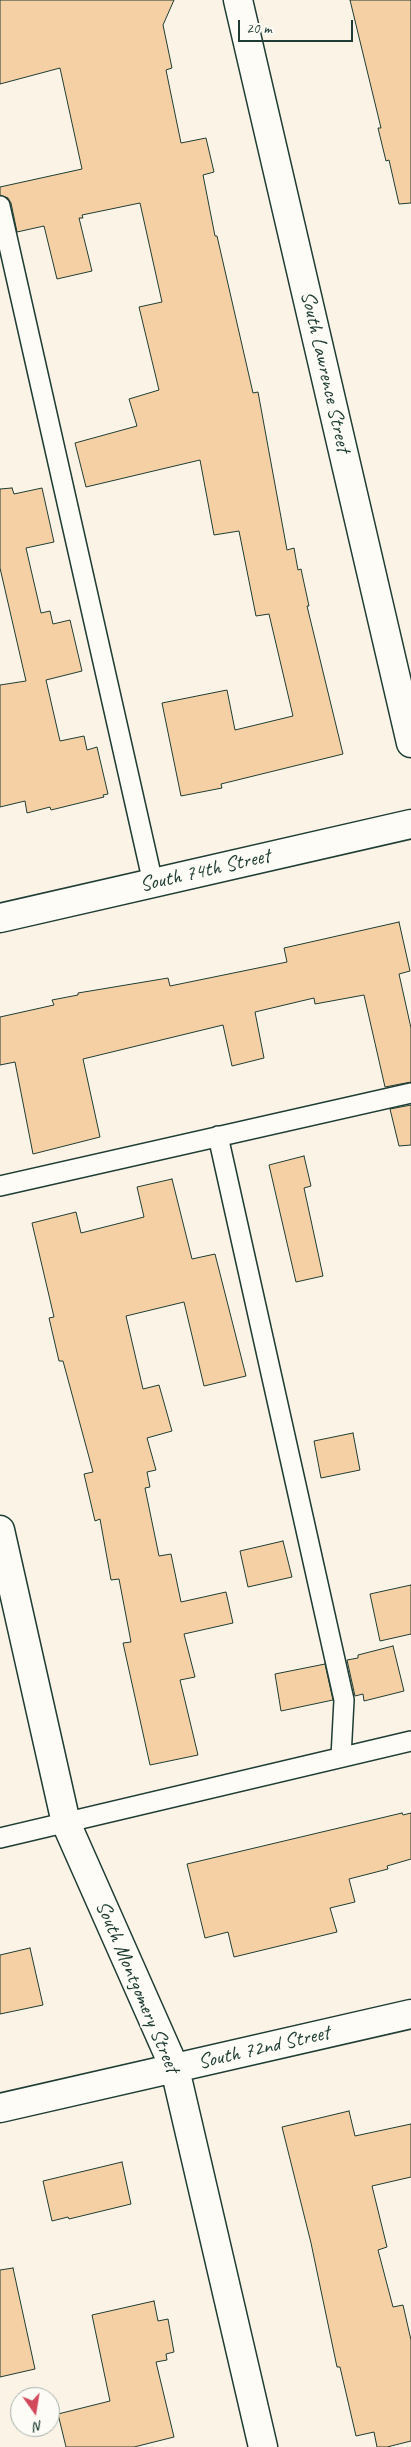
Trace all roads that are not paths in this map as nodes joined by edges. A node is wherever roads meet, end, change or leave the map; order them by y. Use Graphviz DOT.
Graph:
graph roads {
  1 [pos="238,0"];
  2 [pos="0,206"];
  3 [pos="411,743"];
  4 [pos="411,824"];
  5 [pos="153,883"];
  6 [pos="0,918"];
  7 [pos="411,1093"];
  8 [pos="218,1136"];
  9 [pos="0,1186"];
  10 [pos="0,1530"];
  11 [pos="411,1741"];
  12 [pos="341,1757"];
  13 [pos="66,1823"];
  14 [pos="0,1838"];
  15 [pos="411,2014"];
  16 [pos="175,2069"];
  17 [pos="0,2108"];
  18 [pos="263,2447"];
  1 -- 3 [label="street, South Lawrence Street"];
  2 -- 5 [label="lane"];
  4 -- 5 [label="street, South 74th Street"];
  5 -- 6 [label="street, South 74th Street"];
  7 -- 8 [label="lane"];
  8 -- 9 [label="lane"];
  8 -- 12 [label="lane"];
  10 -- 13 [label="street, South Montgomery Street"];
  11 -- 12 [label="lane"];
  12 -- 13 [label="lane"];
  13 -- 14 [label="lane"];
  13 -- 16 [label="street, South Montgomery Street"];
  15 -- 16 [label="street, South 72nd Street"];
  16 -- 17 [label="street, South 72nd Street"];
  16 -- 18 [label="street, South Montgomery Street"];
}
